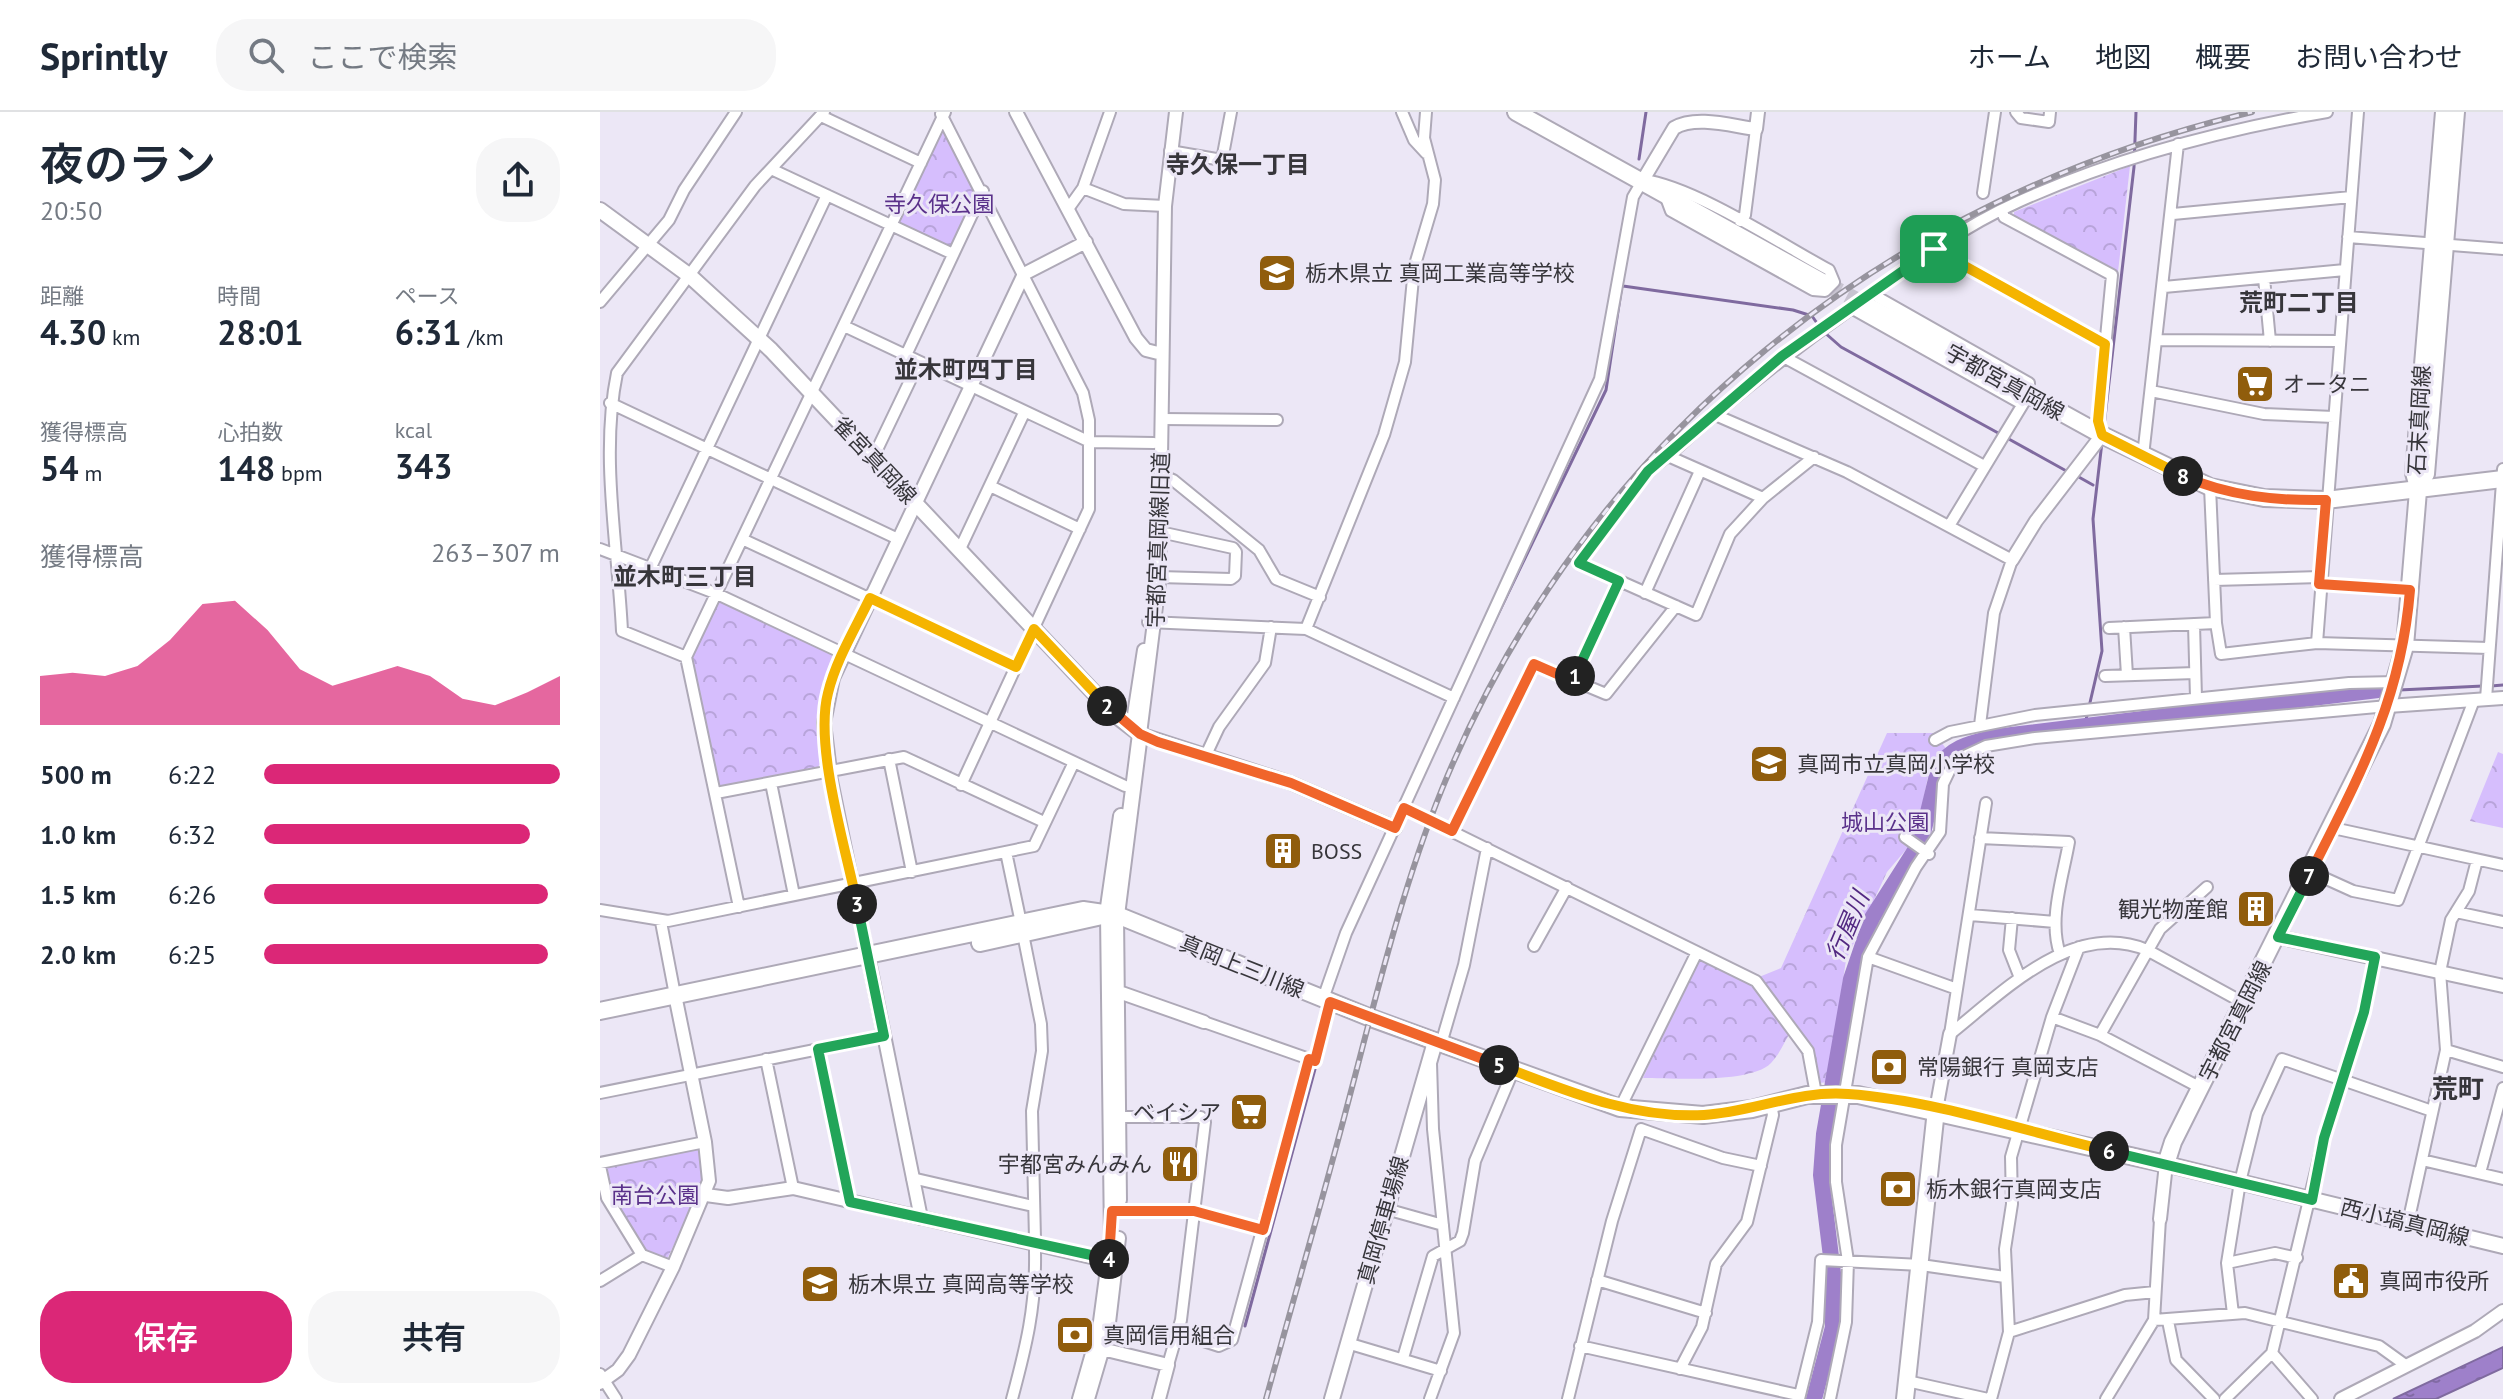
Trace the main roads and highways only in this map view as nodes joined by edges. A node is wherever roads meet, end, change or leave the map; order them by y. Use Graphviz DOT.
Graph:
graph roads {
  1 [pos="1516,112"];
  2 [pos="2443,112"];
  3 [pos="2457,112"];
  4 [pos="600,210"];
  5 [pos="2439,244"];
  6 [pos="1826,284"];
  7 [pos="1863,301"];
  8 [pos="2503,479"];
  9 [pos="2418,491"];
  10 [pos="1136,731"];
  11 [pos="1112,915"];
  12 [pos="676,1000"];
  13 [pos="600,1011"];
  14 [pos="600,1020"];
  15 [pos="1433,1050"];
  16 [pos="1936,1110"];
  17 [pos="2166,1164"];
  18 [pos="2503,1246"];
  19 [pos="1332,1399"];
  20 [pos="1905,1399"];
  1 -- 6 [label="main road"];
  2 -- 5 [label="main road, 石末真岡線"];
  3 -- 5 [label="main road, 石末真岡線"];
  4 -- 10 [label="main road, 雀宮真岡線"];
  5 -- 9 [label="main road, 石末真岡線"];
  7 -- 9 [label="main road, 宇都宮真岡線"];
  8 -- 9 [label="main road"];
  9 -- 17 [label="main road, 宇都宮真岡線"];
  10 -- 11 [label="main road"];
  10 -- 11 [label="main road"];
  11 -- 12 [label="main road"];
  11 -- 15 [label="main road, 真岡上三川線"];
  12 -- 13 [label="main road"];
  12 -- 14 [label="main road"];
  15 -- 16 [label="main road, 真岡上三川線"];
  15 -- 19 [label="main road, 真岡停車場線"];
  16 -- 17 [label="main road, 真岡上三川線"];
  16 -- 20 [label="main road"];
  17 -- 18 [label="main road, 西小塙真岡線"];
}
